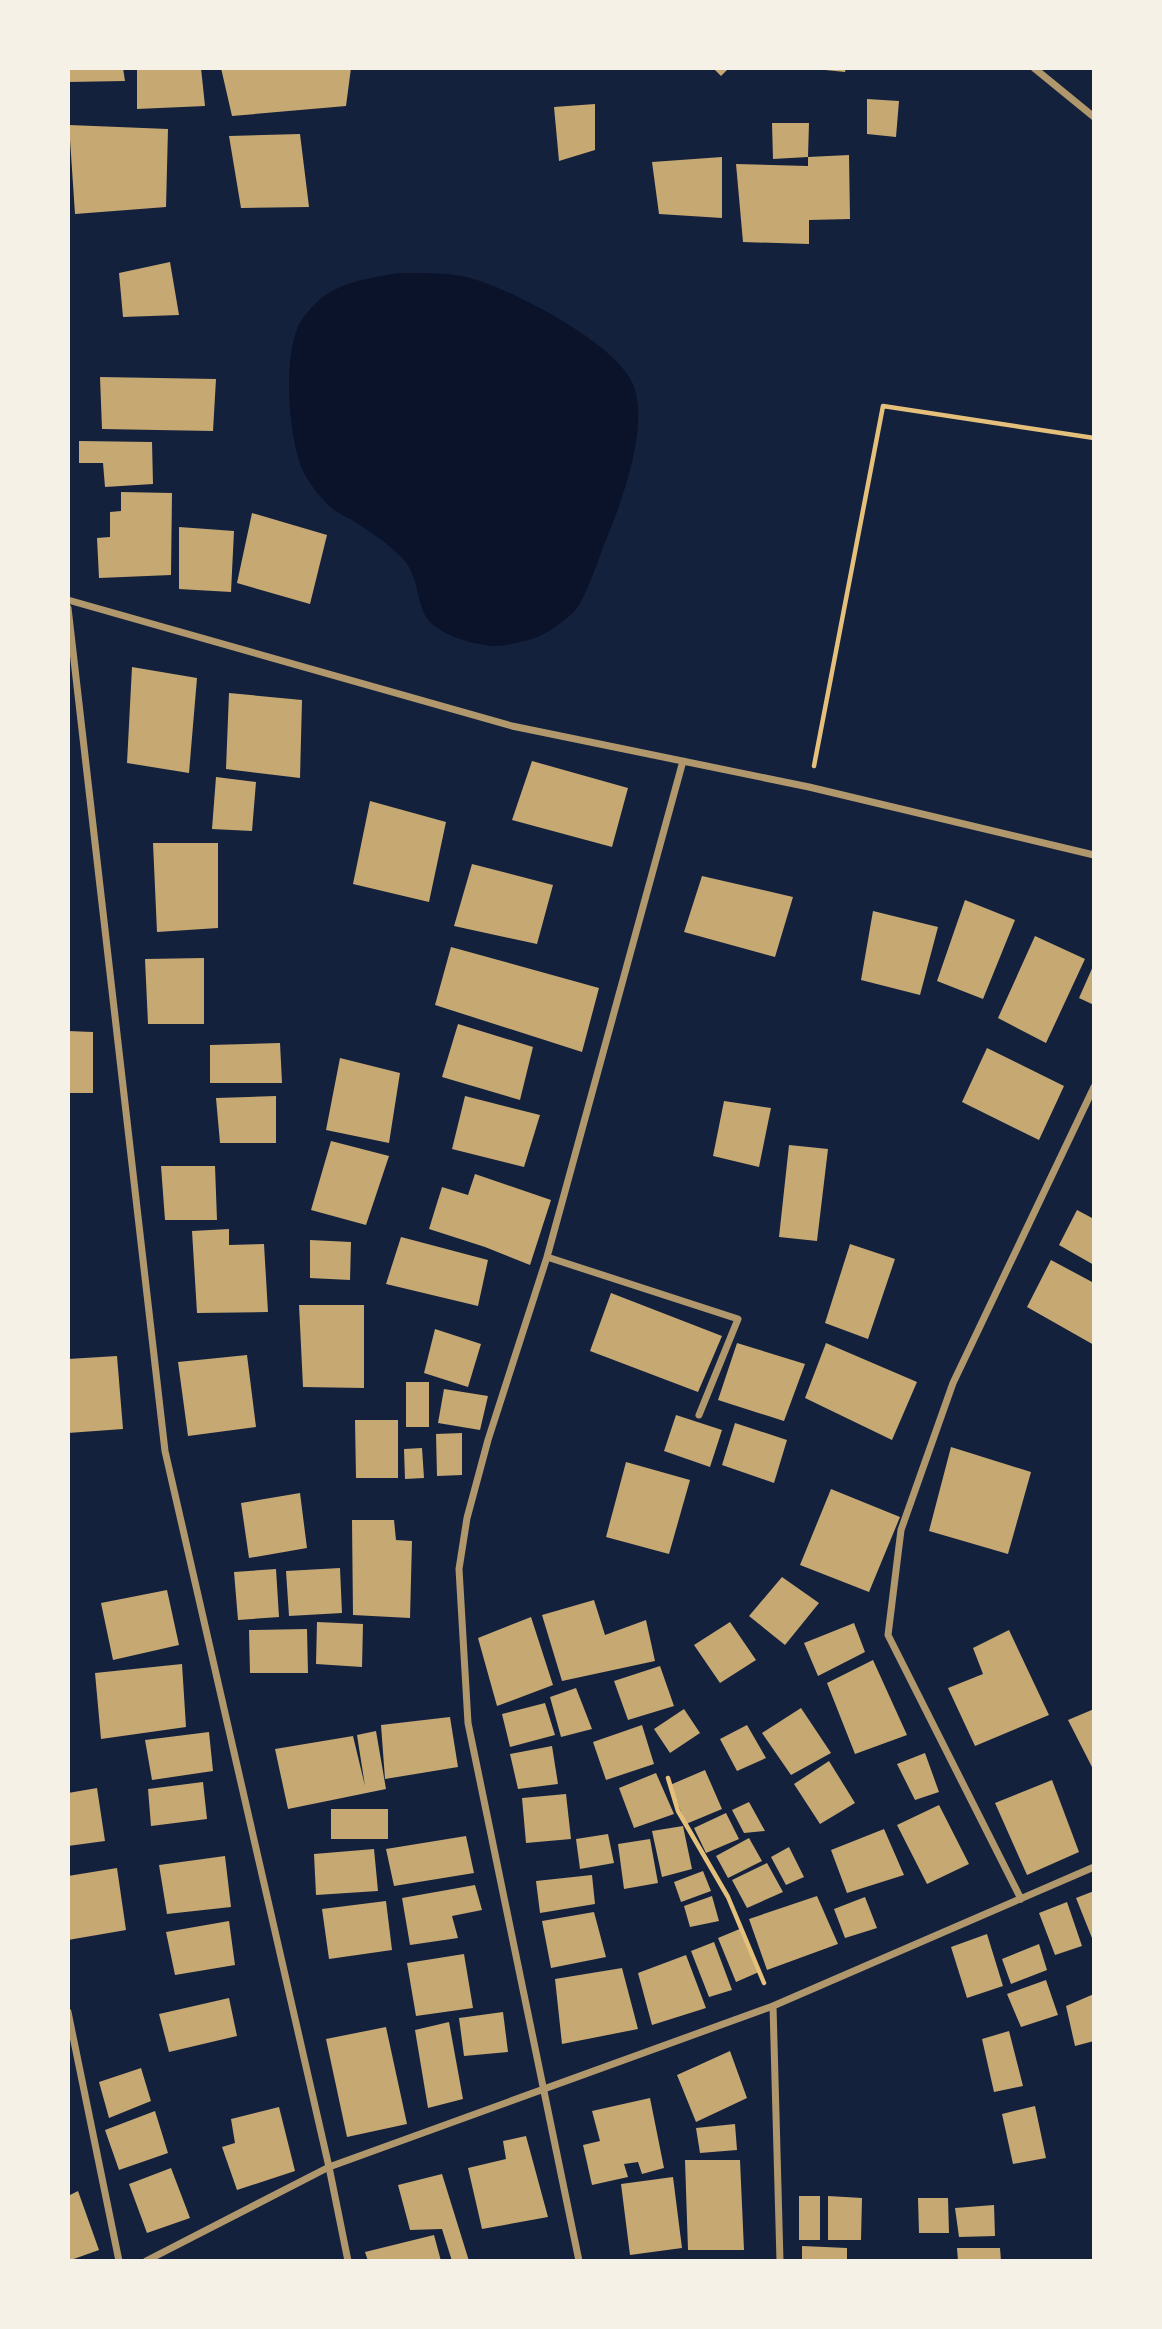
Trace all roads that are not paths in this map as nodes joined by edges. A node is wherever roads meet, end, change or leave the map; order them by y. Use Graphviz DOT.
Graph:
graph roads {
  1 [pos="1034,68"];
  2 [pos="1094,117"];
  3 [pos="68,600"];
  4 [pos="68,608"];
  5 [pos="683,761"];
  6 [pos="1094,855"];
  7 [pos="1094,1087"];
  8 [pos="547,1257"];
  9 [pos="699,1415"];
  10 [pos="1094,1867"];
  11 [pos="1021,1899"];
  12 [pos="774,2006"];
  13 [pos="68,2012"];
  14 [pos="544,2089"];
  15 [pos="329,2167"];
  16 [pos="119,2261"];
  17 [pos="146,2261"];
  18 [pos="348,2261"];
  19 [pos="579,2261"];
  20 [pos="780,2261"];
  1 -- 2 [label="street"];
  3 -- 5 [label="street"];
  4 -- 15 [label="street"];
  5 -- 6 [label="street"];
  5 -- 8 [label="street"];
  7 -- 11 [label="street"];
  8 -- 9 [label="street"];
  8 -- 14 [label="street"];
  10 -- 11 [label="street"];
  11 -- 12 [label="street"];
  12 -- 14 [label="street"];
  12 -- 20 [label="street"];
  13 -- 16 [label="street"];
  14 -- 15 [label="street"];
  14 -- 19 [label="street"];
  15 -- 17 [label="street"];
  15 -- 18 [label="street"];
}
